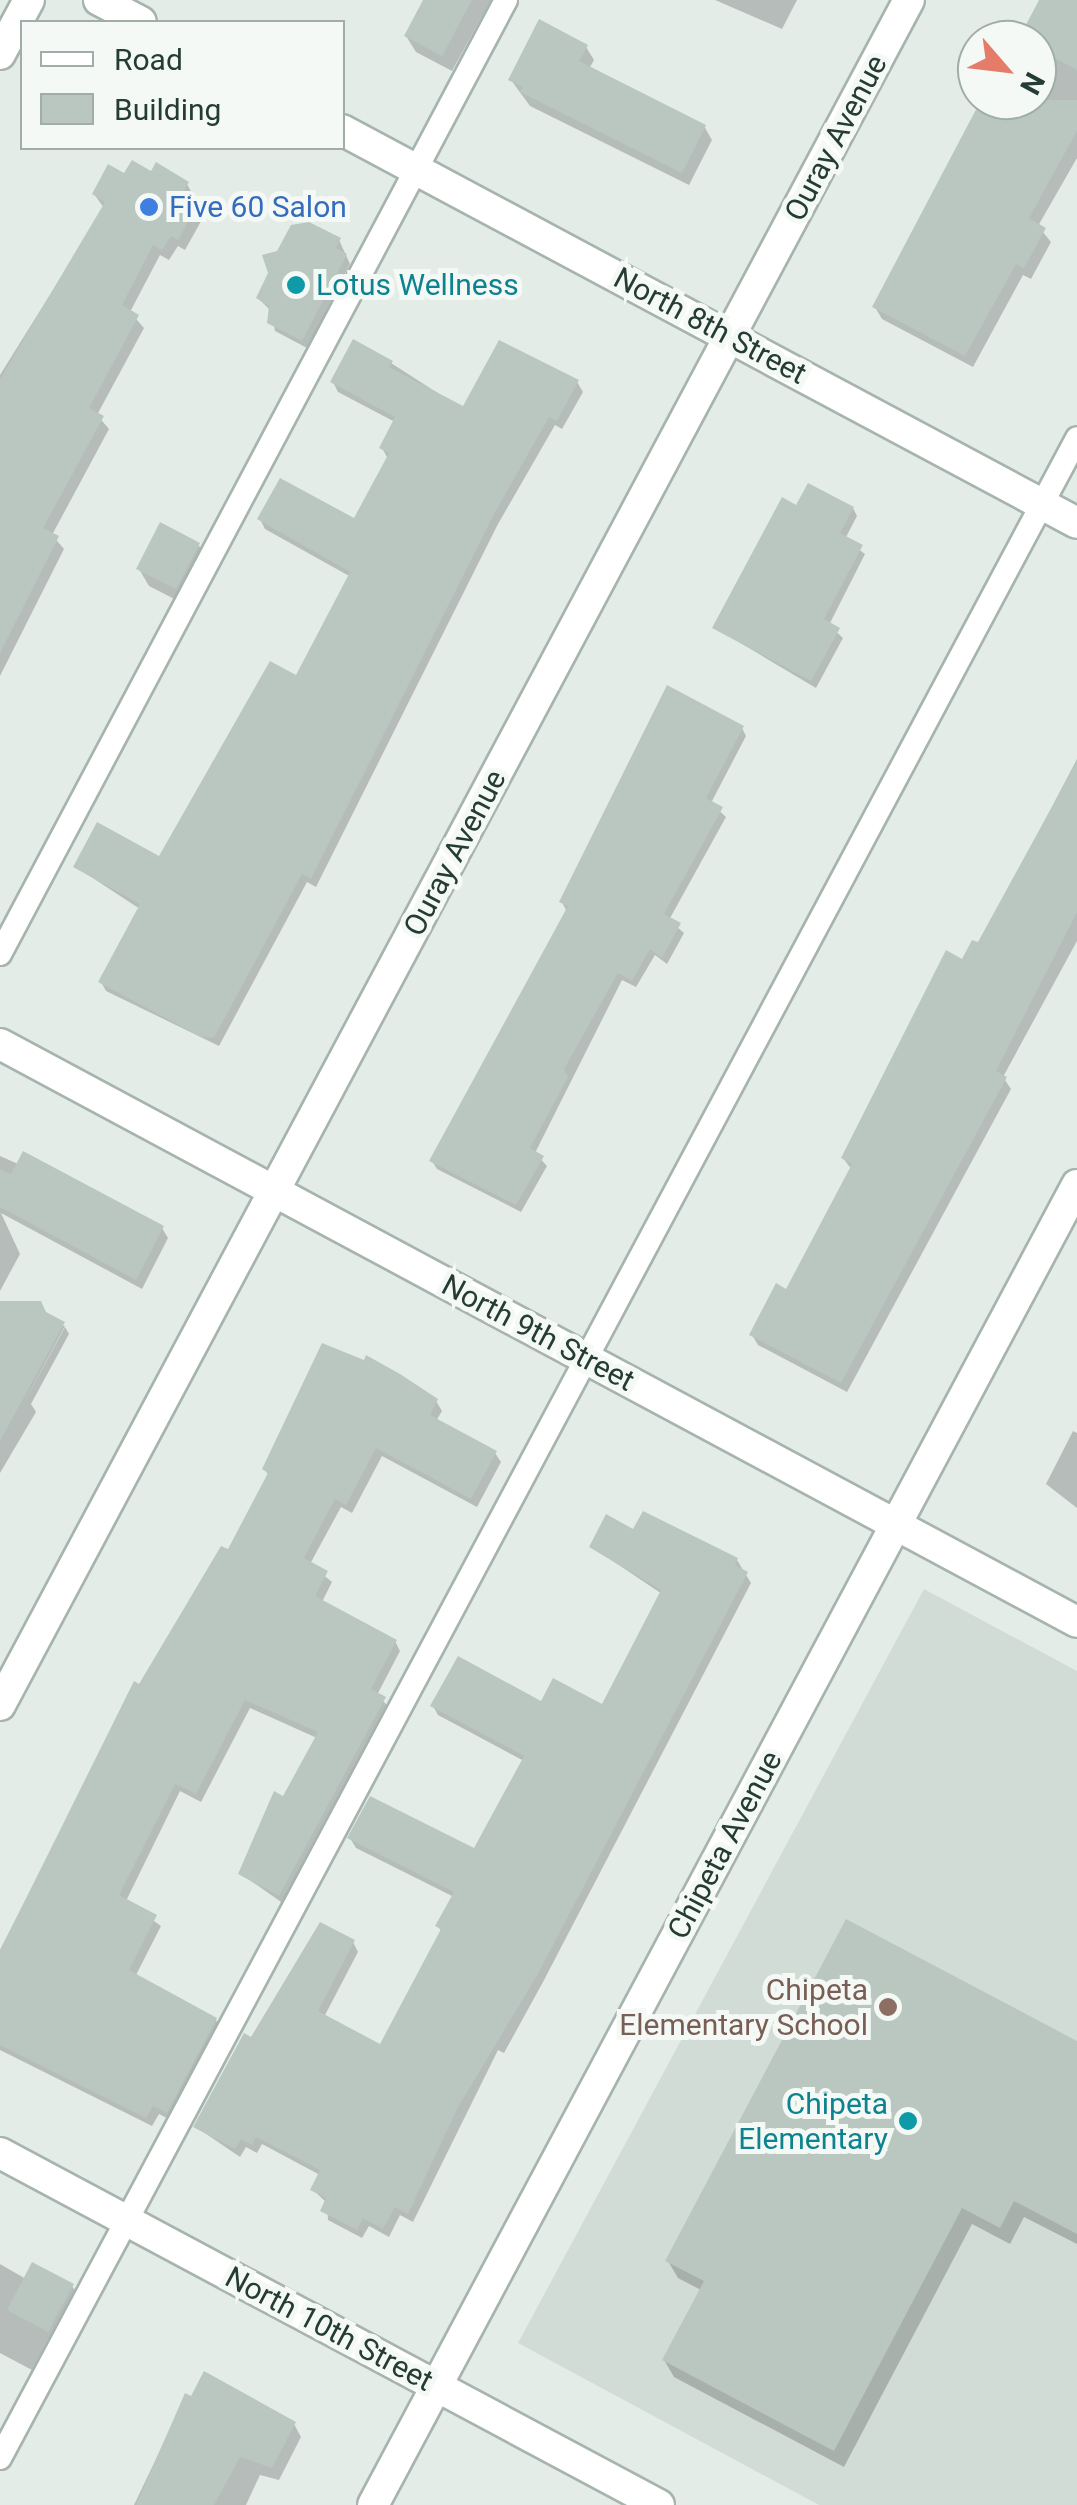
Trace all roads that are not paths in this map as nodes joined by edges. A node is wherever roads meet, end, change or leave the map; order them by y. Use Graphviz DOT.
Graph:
graph roads {
  1 [pos="29,0"];
  2 [pos="99,0"];
  3 [pos="506,0"];
  4 [pos="909,0"];
  5 [pos="137,20"];
  6 [pos="0,54"];
  7 [pos="345,132"];
  8 [pos="417,170"];
  9 [pos="730,337"];
  10 [pos="1077,438"];
  11 [pos="1042,504"];
  12 [pos="1077,523"];
  13 [pos="0,954"];
  14 [pos="0,1044"];
  15 [pos="1077,1185"];
  16 [pos="274,1192"];
  17 [pos="583,1357"];
  18 [pos="896,1525"];
  19 [pos="1077,1622"];
  20 [pos="0,1705"];
  21 [pos="0,2153"];
  22 [pos="125,2220"];
  23 [pos="436,2386"];
  24 [pos="0,2458"];
  25 [pos="373,2505"];
  26 [pos="659,2505"];
  1 -- 6 [label="street"];
  2 -- 5 [label="street"];
  3 -- 8 [label="lane"];
  4 -- 9 [label="street, Ouray Avenue"];
  7 -- 8 [label="street, North 8th Street"];
  8 -- 9 [label="street, North 8th Street"];
  8 -- 13 [label="lane"];
  9 -- 11 [label="street, North 8th Street"];
  9 -- 16 [label="street, Ouray Avenue"];
  10 -- 11 [label="lane"];
  11 -- 12 [label="street, North 8th Street"];
  11 -- 17 [label="lane"];
  14 -- 16 [label="street, North 9th Street"];
  15 -- 18 [label="street, Chipeta Avenue"];
  16 -- 17 [label="street, North 9th Street"];
  16 -- 20 [label="street, Ouray Avenue"];
  17 -- 18 [label="street, North 9th Street"];
  17 -- 22 [label="lane"];
  18 -- 19 [label="street, North 9th Street"];
  18 -- 23 [label="street, Chipeta Avenue"];
  21 -- 22 [label="street, North 10th Street"];
  22 -- 23 [label="street, North 10th Street"];
  22 -- 24 [label="lane"];
  23 -- 25 [label="street, Chipeta Avenue"];
  23 -- 26 [label="street, North 10th Street"];
}
